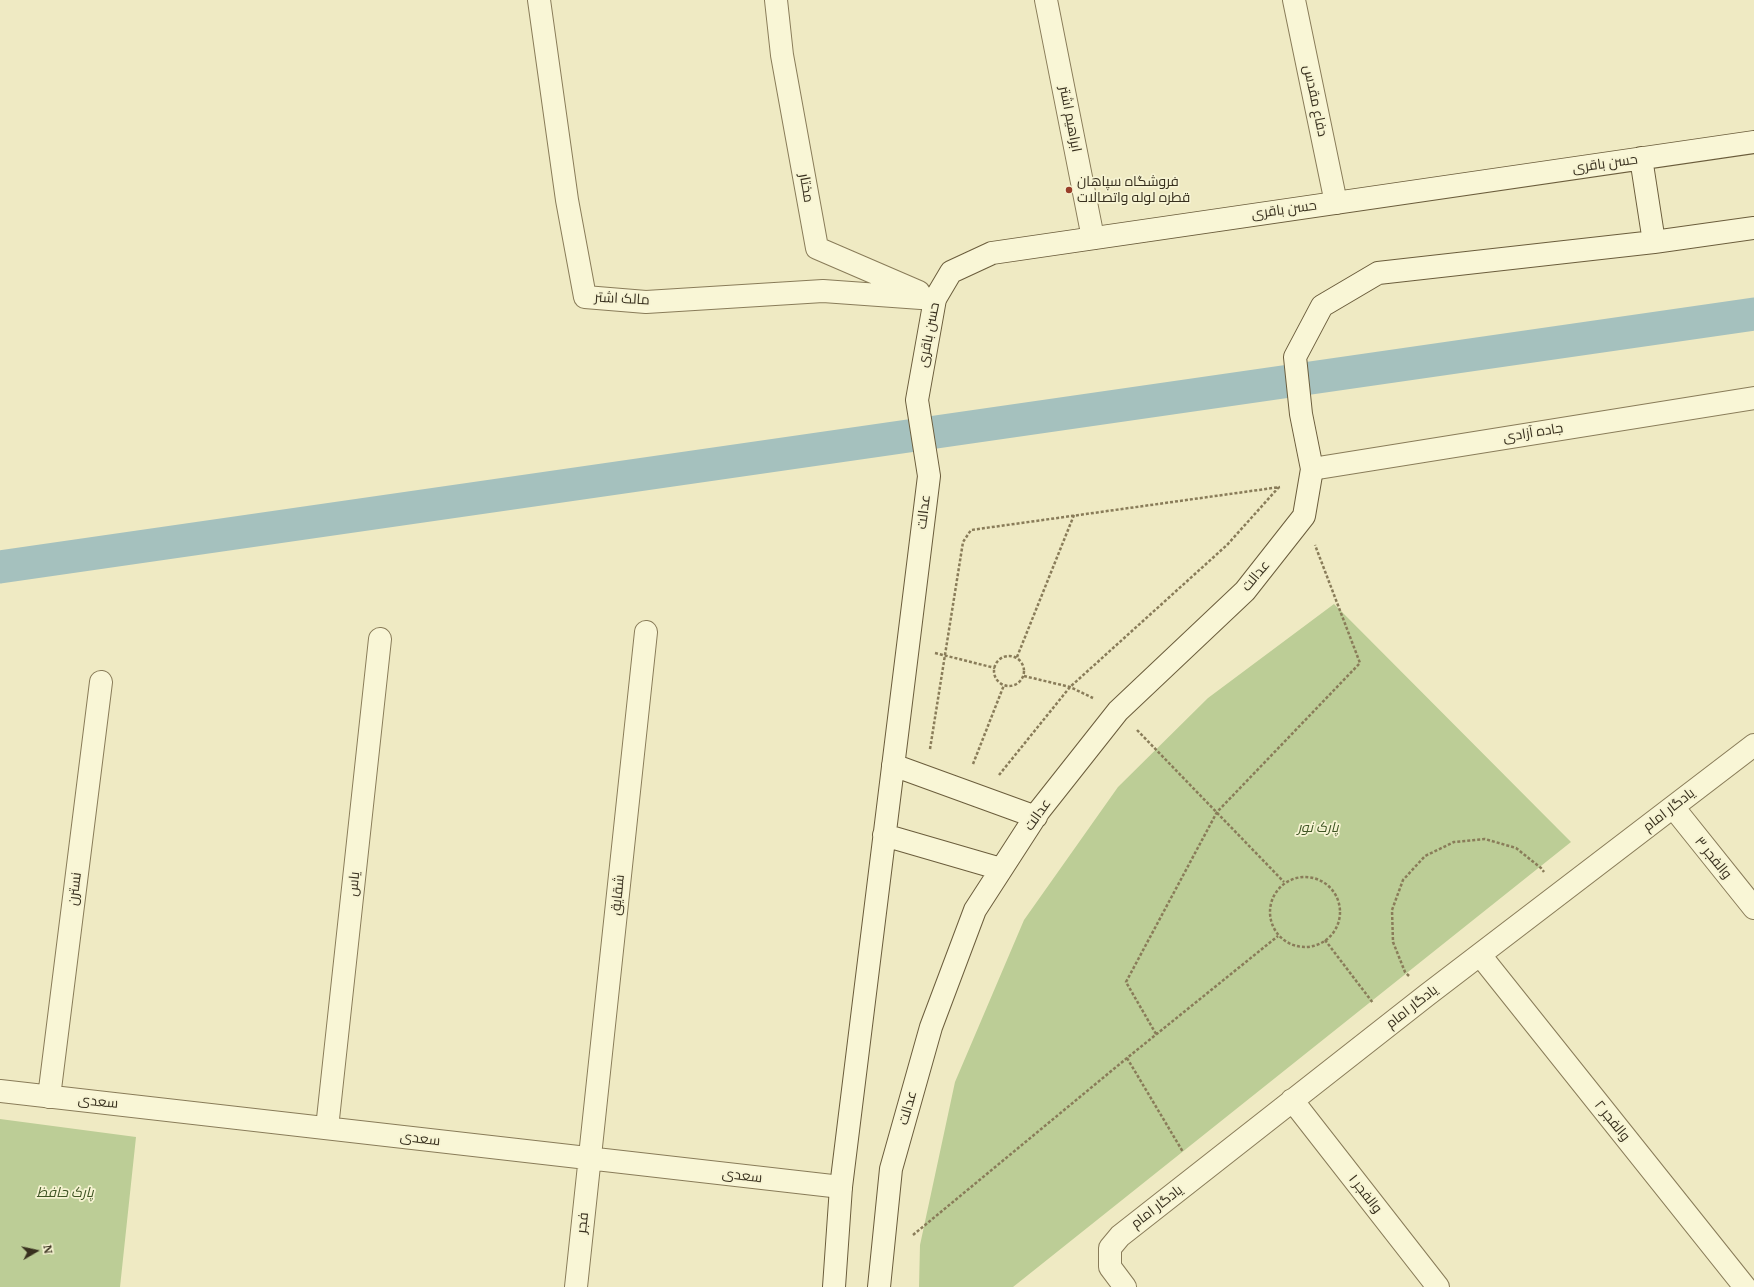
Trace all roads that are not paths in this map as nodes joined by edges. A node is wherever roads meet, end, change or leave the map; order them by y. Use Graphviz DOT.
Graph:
graph roads {
  1 [pos="539,0"];
  2 [pos="776,0"];
  3 [pos="1046,0"];
  4 [pos="1294,0"];
  5 [pos="1754,142"];
  6 [pos="1641,158"];
  7 [pos="1336,203"];
  8 [pos="1754,228"];
  9 [pos="1093,238"];
  10 [pos="1654,242"];
  11 [pos="935,299"];
  12 [pos="1754,398"];
  13 [pos="1312,469"];
  14 [pos="929,476"];
  15 [pos="646,632"];
  16 [pos="380,639"];
  17 [pos="101,682"];
  18 [pos="1754,745"];
  19 [pos="893,765"];
  20 [pos="1673,807"];
  21 [pos="1036,817"];
  22 [pos="884,835"];
  23 [pos="1002,870"];
  24 [pos="1754,908"];
  25 [pos="1480,955"];
  26 [pos="0,1091"];
  27 [pos="50,1097"];
  28 [pos="1292,1100"];
  29 [pos="327,1128"];
  30 [pos="590,1158"];
  31 [pos="841,1187"];
  32 [pos="576,1287"];
  33 [pos="834,1287"];
  34 [pos="879,1287"];
  35 [pos="1125,1287"];
  36 [pos="1438,1287"];
  37 [pos="1744,1287"];
  1 -- 11 [label="street, مالک اشتر"];
  2 -- 11 [label="street, مختار"];
  3 -- 9 [label="street, ابراهیم اشتر"];
  4 -- 7 [label="street, دفاع مقدس"];
  5 -- 6 [label="street, حسن باقری"];
  6 -- 7 [label="street, حسن باقری"];
  6 -- 10 [label="street"];
  7 -- 9 [label="street, حسن باقری"];
  8 -- 10 [label="street"];
  9 -- 11 [label="street, حسن باقری"];
  10 -- 13 [label="street, عدالت"];
  11 -- 14 [label="street, حسن باقری"];
  12 -- 13 [label="street, جاده آزادی"];
  13 -- 21 [label="street, عدالت"];
  14 -- 19 [label="street, عدالت"];
  15 -- 30 [label="street, شقایق"];
  16 -- 29 [label="street, یاس"];
  17 -- 27 [label="street, نسترن"];
  18 -- 20 [label="street, یادگار امام"];
  19 -- 21 [label="street"];
  19 -- 22 [label="street, عدالت"];
  20 -- 24 [label="street, والفجر ۳"];
  20 -- 25 [label="street, یادگار امام"];
  21 -- 23 [label="street, عدالت"];
  22 -- 23 [label="street"];
  22 -- 31 [label="street, عدالت"];
  23 -- 34 [label="street, عدالت"];
  25 -- 28 [label="street, یادگار امام"];
  25 -- 37 [label="street, والفجر ۲"];
  26 -- 27 [label="street, سعدی"];
  27 -- 29 [label="street, سعدی"];
  28 -- 35 [label="street, یادگار امام"];
  28 -- 36 [label="street, والفجر ۱"];
  29 -- 30 [label="street, سعدی"];
  30 -- 31 [label="street, سعدی"];
  30 -- 32 [label="street, فجر"];
  31 -- 33 [label="street, عدالت"];
}
